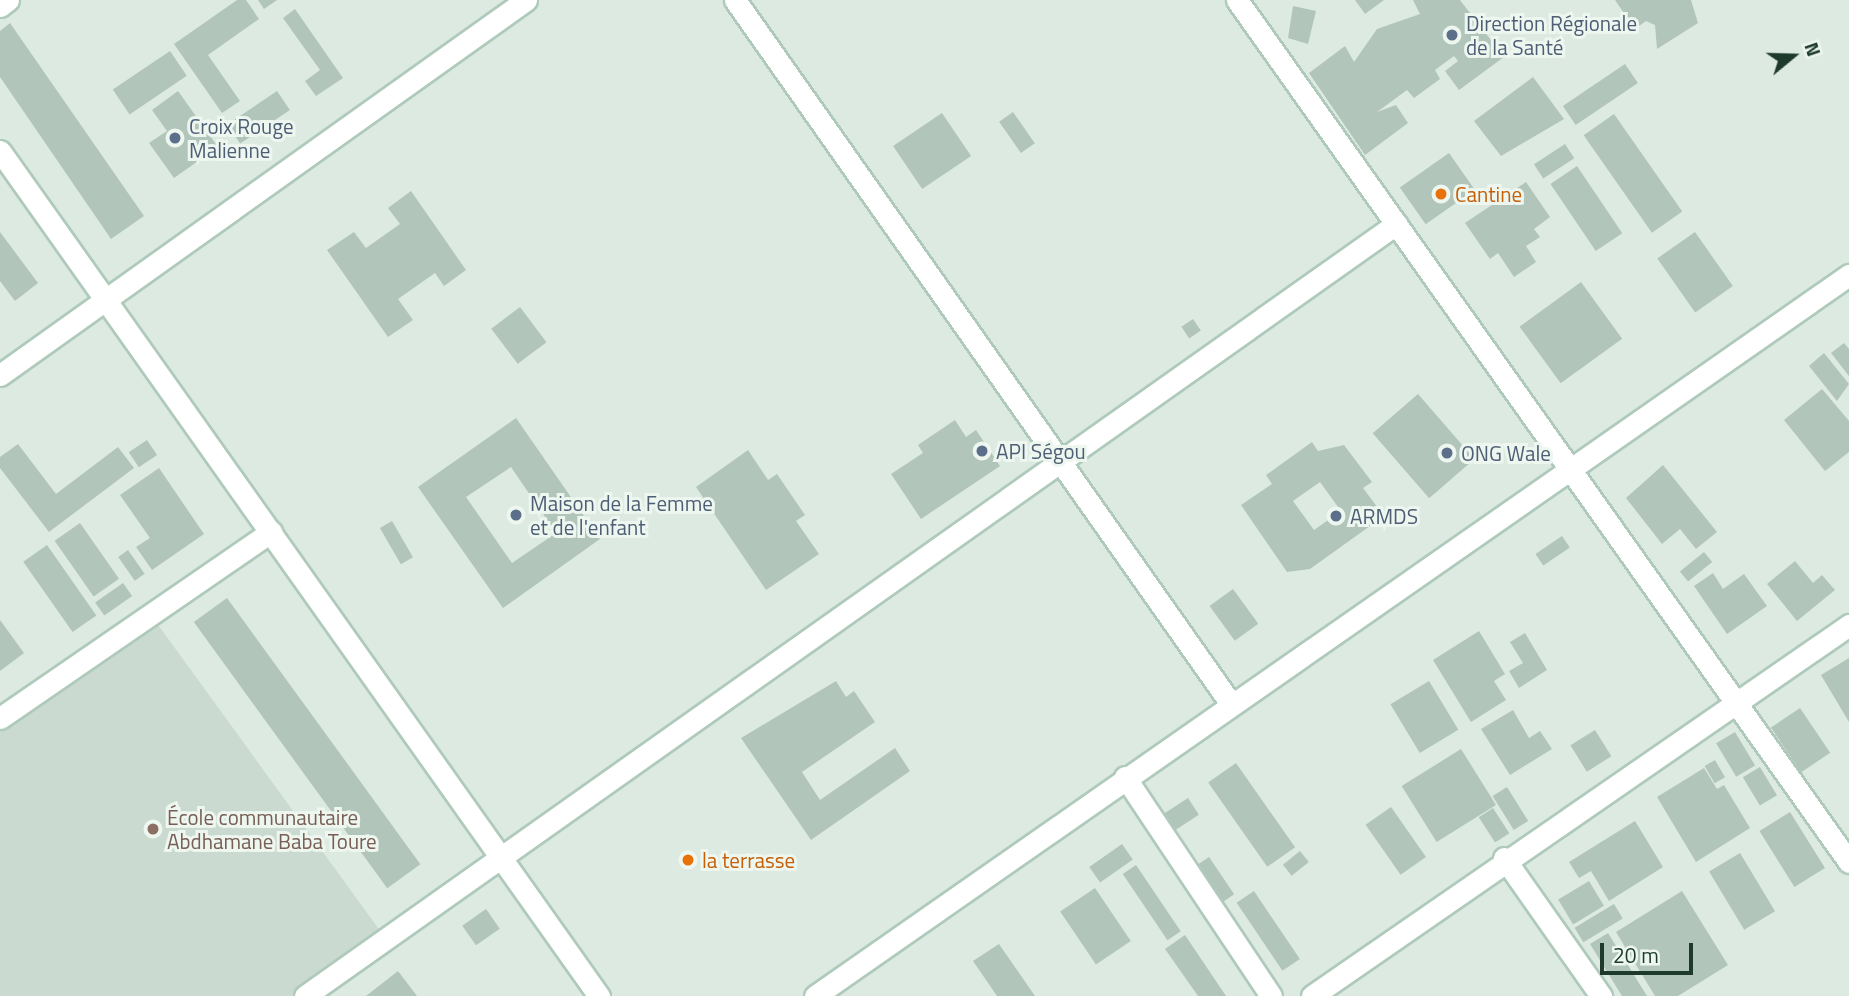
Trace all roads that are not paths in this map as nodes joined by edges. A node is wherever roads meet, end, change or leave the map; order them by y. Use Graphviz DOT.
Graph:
graph roads {
  1 [pos="8,0"];
  2 [pos="526,0"];
  3 [pos="735,0"];
  4 [pos="1248,4"];
  5 [pos="0,6"];
  6 [pos="0,151"];
  7 [pos="1396,224"];
  8 [pos="1849,275"];
  9 [pos="107,299"];
  10 [pos="0,375"];
  11 [pos="1062,463"];
  12 [pos="1569,467"];
  13 [pos="271,532"];
  14 [pos="1849,625"];
  15 [pos="1231,704"];
  16 [pos="1738,705"];
  17 [pos="0,718"];
  18 [pos="1125,777"];
  19 [pos="501,858"];
  20 [pos="1504,858"];
  21 [pos="1849,862"];
  22 [pos="305,996"];
  23 [pos="599,996"];
  24 [pos="815,996"];
  25 [pos="1271,996"];
  26 [pos="1312,996"];
  27 [pos="1601,996"];
  1 -- 5 [label="street"];
  2 -- 9 [label="street"];
  3 -- 11 [label="street"];
  4 -- 7 [label="street"];
  6 -- 9 [label="street"];
  7 -- 11 [label="street"];
  7 -- 12 [label="street"];
  8 -- 12 [label="street"];
  9 -- 10 [label="street"];
  9 -- 13 [label="street"];
  11 -- 15 [label="street"];
  11 -- 19 [label="street"];
  12 -- 15 [label="street"];
  12 -- 16 [label="street"];
  13 -- 17 [label="street"];
  13 -- 19 [label="street"];
  14 -- 16 [label="street"];
  15 -- 18 [label="street"];
  16 -- 20 [label="street"];
  16 -- 21 [label="street"];
  18 -- 24 [label="street"];
  18 -- 25 [label="street"];
  19 -- 22 [label="street"];
  19 -- 23 [label="street"];
  20 -- 26 [label="street"];
  20 -- 27 [label="street"];
}
